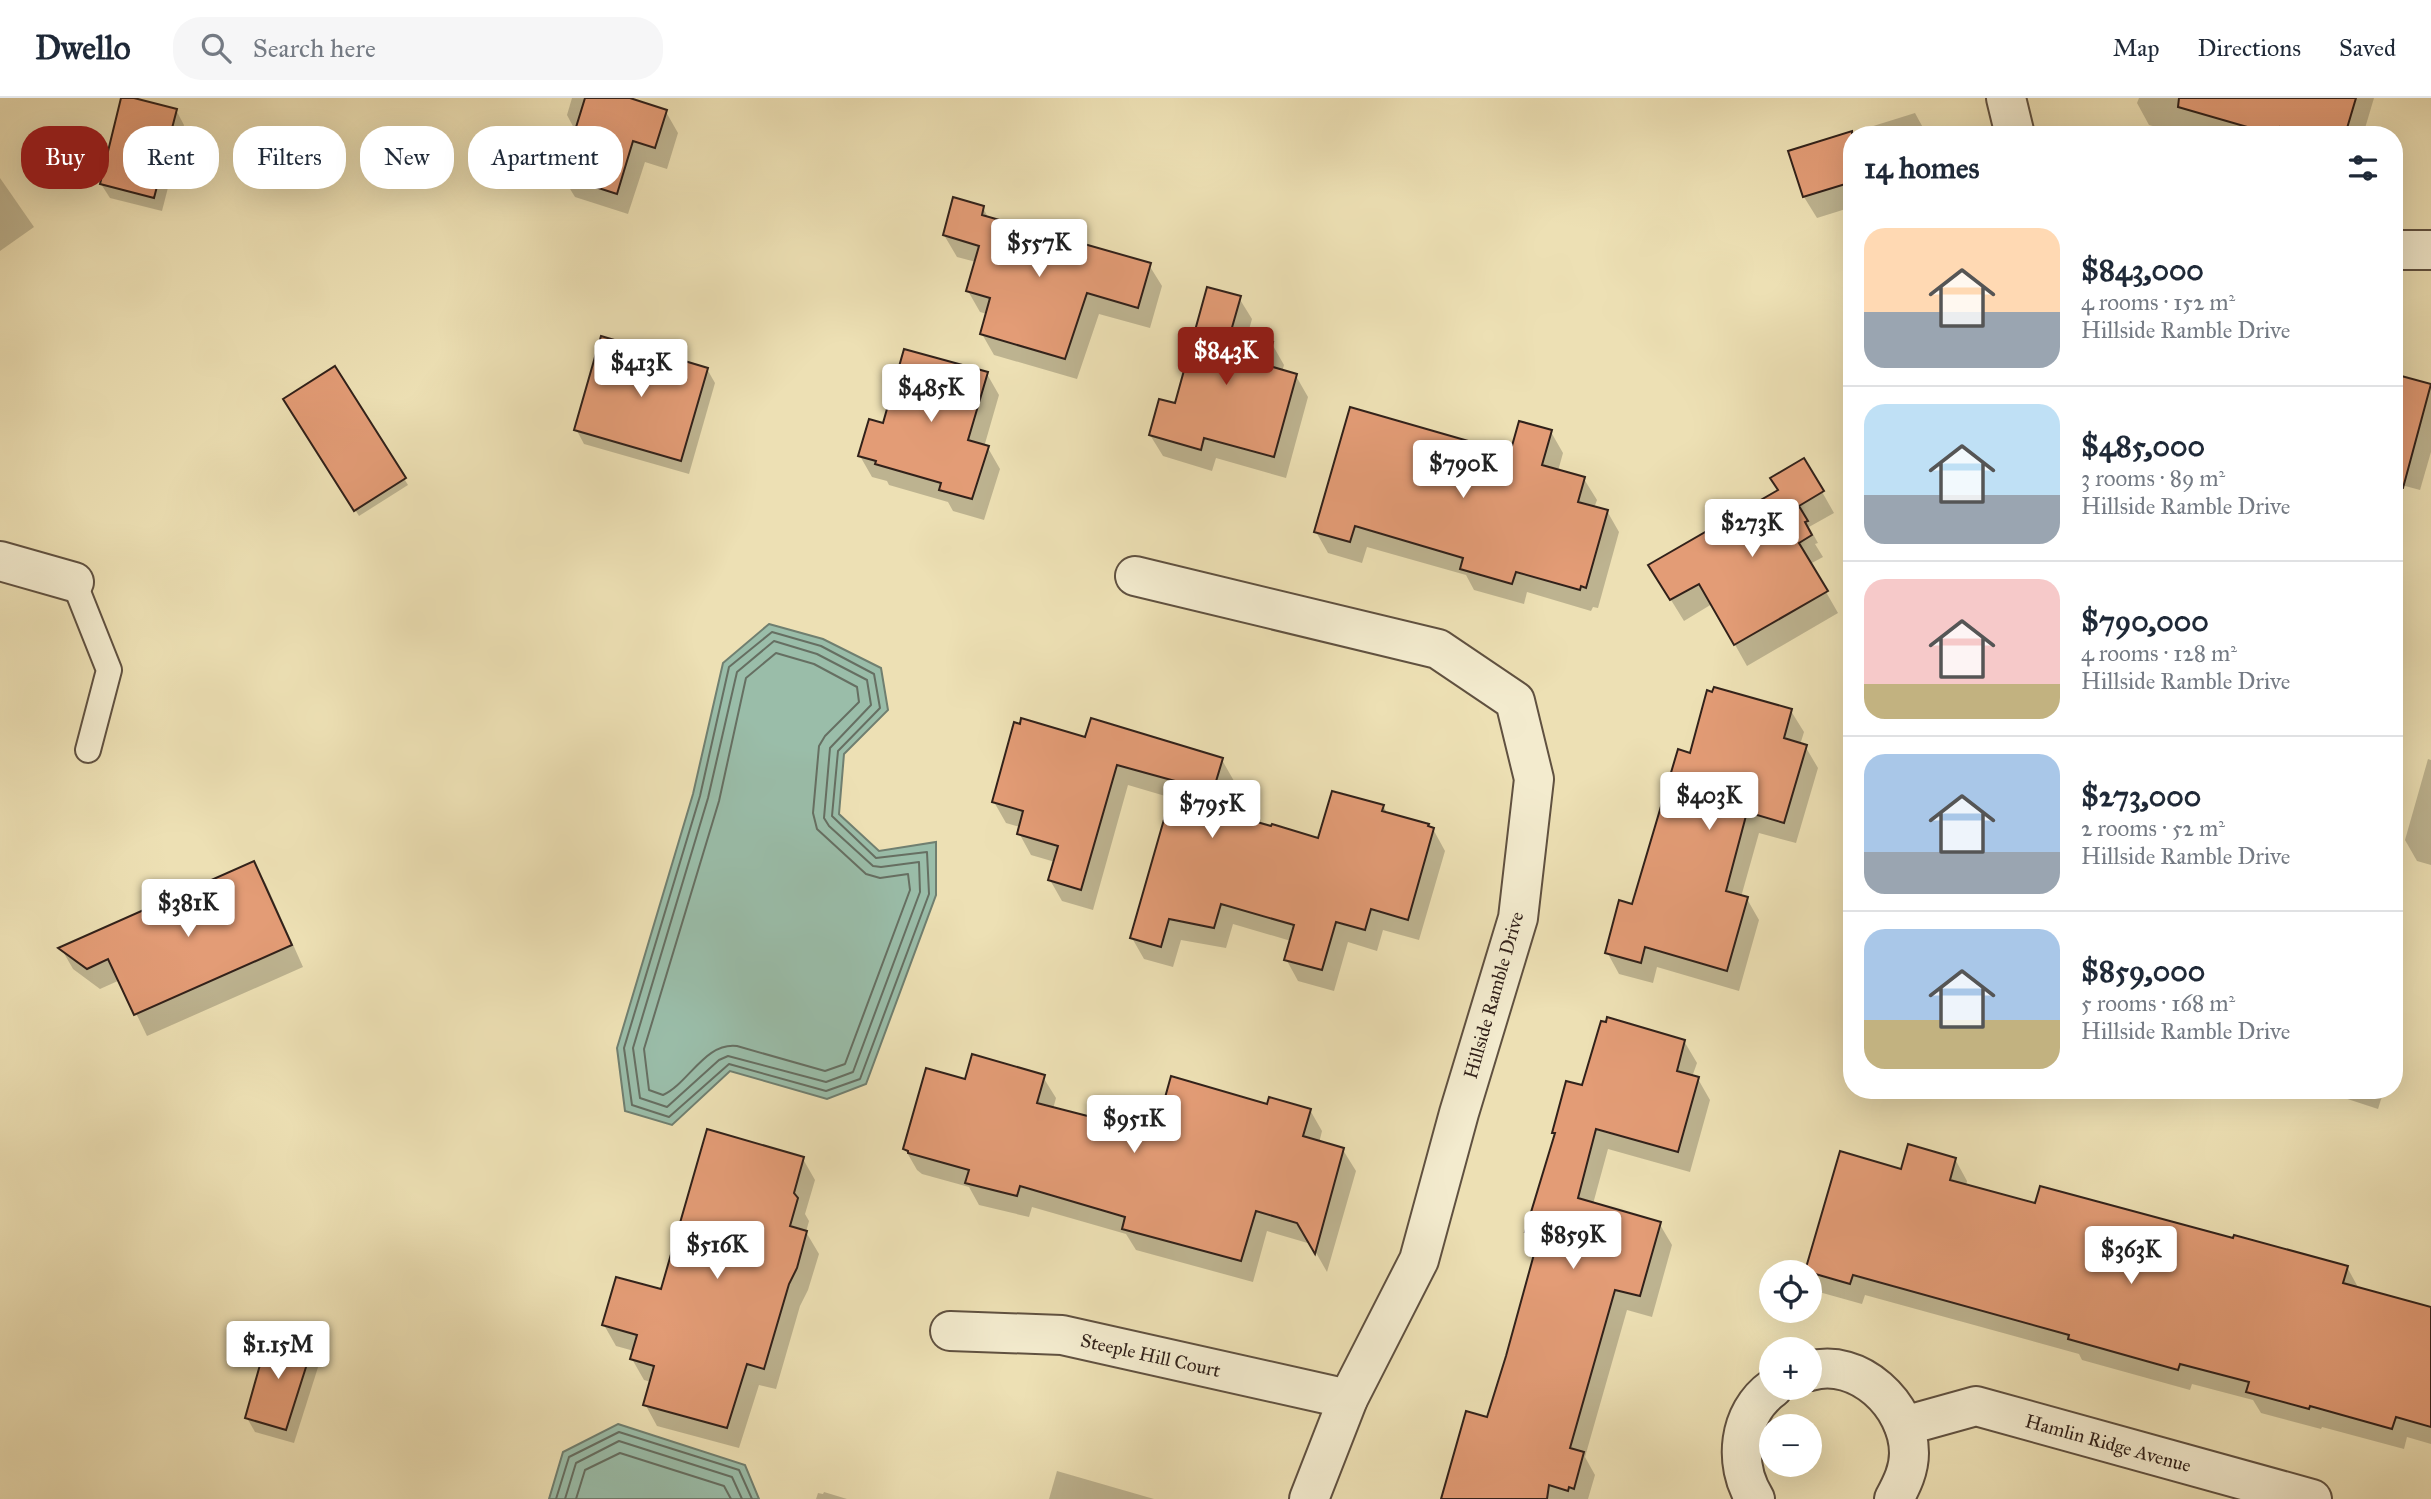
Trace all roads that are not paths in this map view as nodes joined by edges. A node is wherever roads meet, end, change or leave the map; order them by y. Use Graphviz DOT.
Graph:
graph roads {
  1 [pos="2006,98"];
  2 [pos="2013,126"];
  3 [pos="2403,250"];
  4 [pos="2431,250"];
  5 [pos="0,561"];
  6 [pos="1135,576"];
  7 [pos="74,582"];
  8 [pos="88,750"];
  9 [pos="950,1331"];
  10 [pos="1822,1371"];
  11 [pos="1349,1399"];
  12 [pos="1760,1400"];
  13 [pos="1904,1426"];
  14 [pos="1309,1499"];
  15 [pos="1755,1499"];
  16 [pos="1894,1499"];
  17 [pos="2312,1499"];
  1 -- 2 [label="street"];
  3 -- 4 [label="street"];
  5 -- 7 [label="street"];
  6 -- 11 [label="street, Hillside Ramble Drive"];
  7 -- 8 [label="lane"];
  9 -- 11 [label="street, Steeple Hill Court"];
  10 -- 13 [label="street"];
  11 -- 14 [label="street, Hillside Ramble Drive"];
  12 -- 15 [label="street"];
  13 -- 16 [label="street"];
  13 -- 17 [label="street, Hamlin Ridge Avenue"];
}
